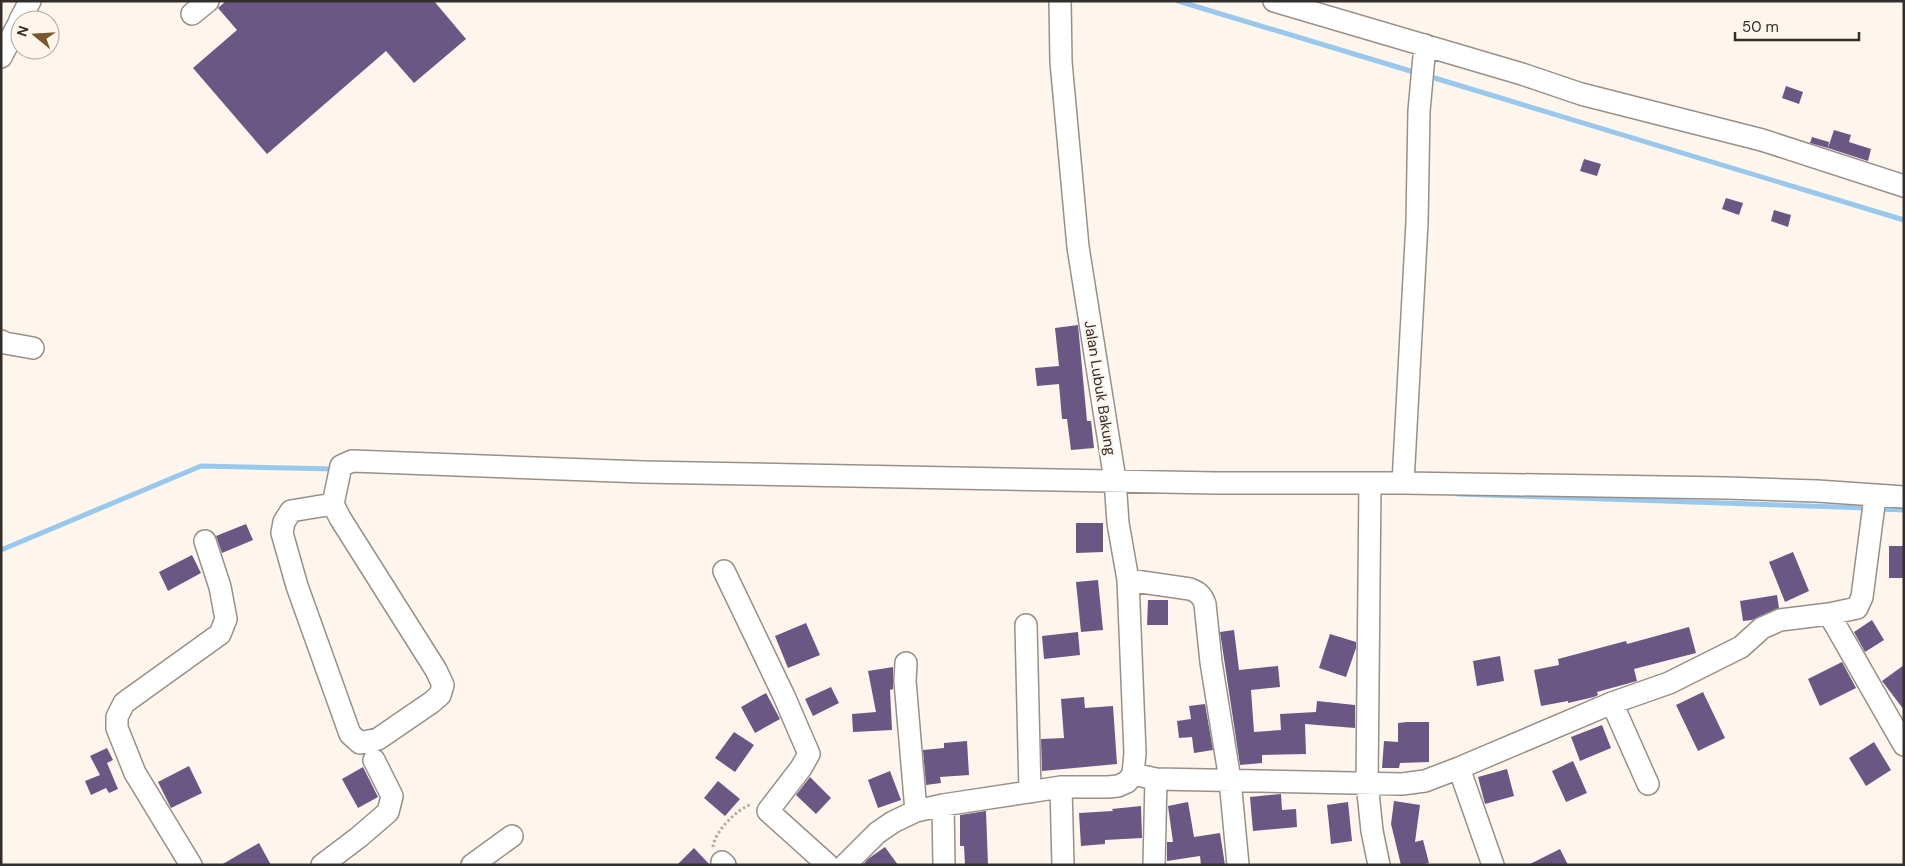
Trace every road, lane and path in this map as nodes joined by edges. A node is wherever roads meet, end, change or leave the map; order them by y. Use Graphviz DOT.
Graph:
graph roads {
  1 [pos="1060,1"];
  2 [pos="1274,1"];
  3 [pos="10,40"];
  4 [pos="1425,51"];
  5 [pos="1,58"];
  6 [pos="1904,186"];
  7 [pos="1,341"];
  8 [pos="33,348"];
  9 [pos="1115,481"];
  10 [pos="1403,483"];
  11 [pos="1370,486"];
  12 [pos="1904,497"];
  13 [pos="334,500"];
  14 [pos="1875,500"];
  15 [pos="205,541"];
  16 [pos="724,571"];
  17 [pos="1128,580"];
  18 [pos="1829,614"];
  19 [pos="1026,625"];
  20 [pos="906,663"];
  21 [pos="1612,703"];
  22 [pos="1904,745"];
  23 [pos="374,760"];
  24 [pos="1459,768"];
  25 [pos="1133,774"];
  26 [pos="1156,779"];
  27 [pos="1230,780"];
  28 [pos="1368,783"];
  29 [pos="1648,784"];
  30 [pos="1061,787"];
  31 [pos="1030,792"];
  32 [pos="943,805"];
  33 [pos="768,811"];
  34 [pos="916,811"];
  35 [pos="512,836"];
  36 [pos="724,863"];
  37 [pos="191,865"];
  38 [pos="322,865"];
  39 [pos="472,865"];
  40 [pos="828,865"];
  41 [pos="845,865"];
  42 [pos="944,865"];
  43 [pos="1063,865"];
  44 [pos="1154,865"];
  45 [pos="1238,865"];
  46 [pos="1379,865"];
  47 [pos="1493,865"];
  1 -- 9 [label="street, Jalan Lubuk Bakung"];
  2 -- 4 [label="street"];
  3 -- 5 [label="street"];
  4 -- 6 [label="street"];
  4 -- 10 [label="street"];
  7 -- 8 [label="street"];
  9 -- 11 [label="street"];
  9 -- 13 [label="street"];
  9 -- 17 [label="street, Jalan Lubuk Bakung"];
  10 -- 11 [label="street"];
  10 -- 14 [label="street"];
  11 -- 28 [label="street"];
  12 -- 14 [label="street"];
  13 -- 13 [label="street"];
  14 -- 18 [label="street"];
  15 -- 37 [label="street"];
  16 -- 33 [label="street"];
  17 -- 25 [label="street, Jalan Lubuk Bakung"];
  17 -- 27 [label="street"];
  18 -- 21 [label="street"];
  18 -- 22 [label="street"];
  19 -- 31 [label="street"];
  20 -- 34 [label="street"];
  21 -- 24 [label="street"];
  21 -- 29 [label="street"];
  23 -- 38 [label="street"];
  24 -- 28 [label="street"];
  24 -- 47 [label="street"];
  25 -- 26 [label="street"];
  25 -- 30 [label="street"];
  26 -- 27 [label="street"];
  26 -- 44 [label="street"];
  27 -- 28 [label="street"];
  27 -- 45 [label="street"];
  28 -- 46 [label="street"];
  30 -- 31 [label="street"];
  30 -- 43 [label="street"];
  31 -- 32 [label="street"];
  32 -- 34 [label="street"];
  32 -- 42 [label="street"];
  33 -- 36 [label="path"];
  33 -- 40 [label="street"];
  34 -- 41 [label="street"];
  35 -- 39 [label="street"];
}
